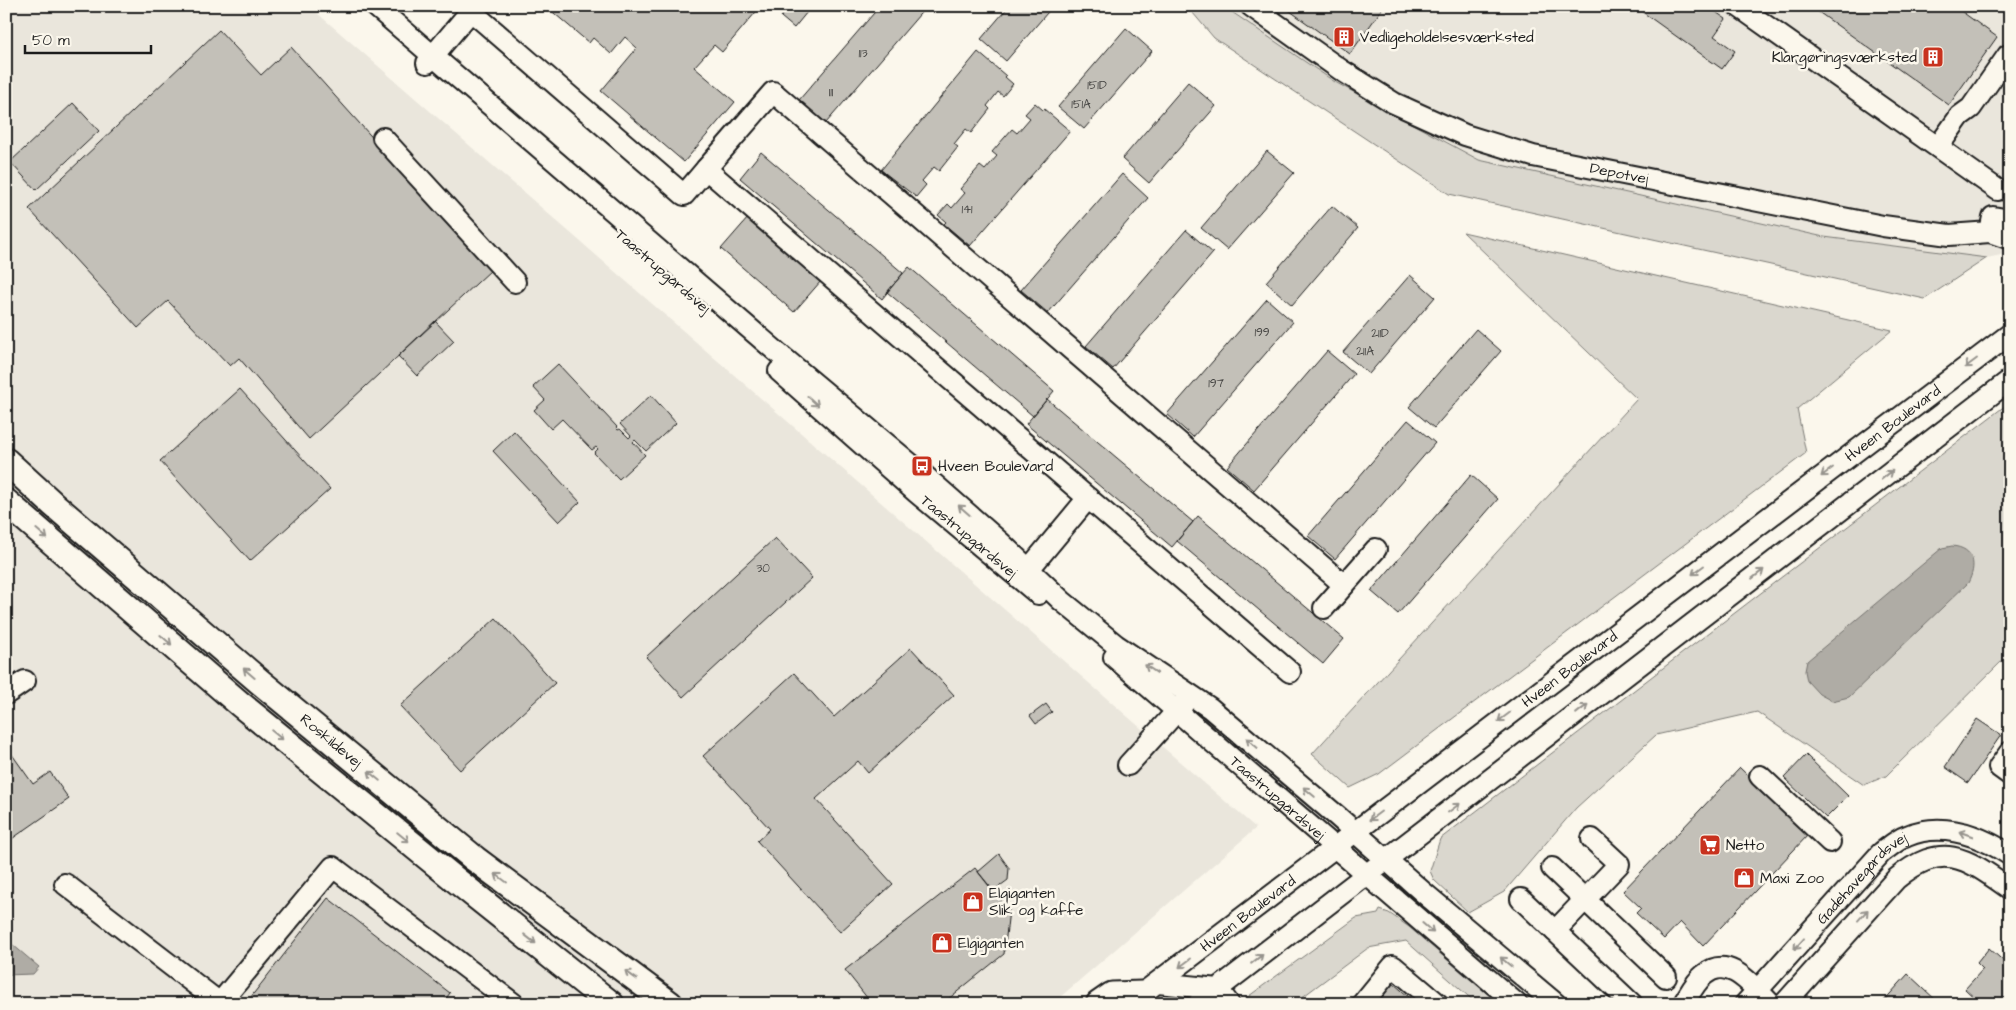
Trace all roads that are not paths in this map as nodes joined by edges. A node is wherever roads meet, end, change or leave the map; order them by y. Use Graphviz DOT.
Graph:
graph roads {
  1 [pos="358,6"];
  2 [pos="375,6"];
  3 [pos="1251,6"];
  4 [pos="1738,6"];
  5 [pos="473,9"];
  6 [pos="2008,55"];
  7 [pos="430,60"];
  8 [pos="383,138"];
  9 [pos="1938,147"];
  10 [pos="706,169"];
  11 [pos="1998,190"];
  12 [pos="1997,223"];
  13 [pos="2010,239"];
  14 [pos="515,282"];
  15 [pos="2010,334"];
  16 [pos="2010,380"];
  17 [pos="6,461"];
  18 [pos="1088,498"];
  19 [pos="6,502"];
  20 [pos="1376,549"];
  21 [pos="1029,568"];
  22 [pos="1344,585"];
  23 [pos="1324,608"];
  24 [pos="1290,672"];
  25 [pos="26,681"];
  26 [pos="6,694"];
  27 [pos="1192,695"];
  28 [pos="1176,712"];
  29 [pos="2010,752"];
  30 [pos="1128,765"];
  31 [pos="2010,774"];
  32 [pos="1760,776"];
  33 [pos="1355,831"];
  34 [pos="1592,839"];
  35 [pos="1830,842"];
  36 [pos="1334,847"];
  37 [pos="2010,855"];
  38 [pos="1386,860"];
  39 [pos="1552,868"];
  40 [pos="1367,875"];
  41 [pos="66,884"];
  42 [pos="2010,889"];
  43 [pos="1521,899"];
  44 [pos="1585,900"];
  45 [pos="1555,931"];
  46 [pos="569,969"];
  47 [pos="1666,977"];
  48 [pos="1143,994"];
  49 [pos="1224,996"];
  50 [pos="1758,999"];
  51 [pos="220,1004"];
  52 [pos="514,1004"];
  53 [pos="604,1004"];
  54 [pos="611,1004"];
  55 [pos="670,1004"];
  56 [pos="1099,1004"];
  57 [pos="1198,1004"];
  58 [pos="1362,1004"];
  59 [pos="1438,1004"];
  60 [pos="1516,1004"];
  61 [pos="1556,1004"];
  62 [pos="1632,1004"];
  63 [pos="1683,1004"];
  64 [pos="1784,1004"];
  1 -- 7 [label="street, Taastrupgårdsvej"];
  2 -- 7 [label="street, Taastrupgårdsvej"];
  3 -- 12 [label="street, Depotvej"];
  4 -- 9 [label="street"];
  5 -- 7 [label="street"];
  5 -- 10 [label="street"];
  6 -- 9 [label="street"];
  21 -- 7 [label="street, Taastrupgårdsvej, one-way"];
  7 -- 28 [label="street, Taastrupgårdsvej, one-way"];
  8 -- 14 [label="street"];
  9 -- 11 [label="street"];
  10 -- 18 [label="street"];
  10 -- 22 [label="street"];
  12 -- 13 [label="street"];
  15 -- 33 [label="street, Hveen Boulevard, one-way"];
  38 -- 16 [label="street, one-way"];
  55 -- 17 [label="main road, Roskildevej, one-way"];
  18 -- 21 [label="street, Taastrupgårdsvej"];
  18 -- 24 [label="street"];
  19 -- 46 [label="main road, Roskildevej, one-way"];
  20 -- 22 [label="street"];
  27 -- 21 [label="street, Taastrupgårdsvej, one-way"];
  22 -- 23 [label="street"];
  25 -- 26 [label="street"];
  27 -- 28 [label="street"];
  33 -- 27 [label="street, Taastrupgårdsvej, one-way"];
  28 -- 30 [label="street"];
  28 -- 36 [label="street, Taastrupgårdsvej"];
  29 -- 31 [label="street"];
  32 -- 35 [label="street"];
  33 -- 36 [label="street, Hveen Boulevard"];
  33 -- 38 [label="street, Taastrupgårdsvej"];
  34 -- 44 [label="street"];
  36 -- 40 [label="street, Taastrupgårdsvej"];
  36 -- 48 [label="street, Hveen Boulevard, one-way"];
  37 -- 50 [label="street, Gadehavegårdsvej, one-way"];
  38 -- 40 [label="street"];
  61 -- 38 [label="street, Taastrupgårdsvej, one-way"];
  39 -- 44 [label="street"];
  49 -- 40 [label="street, one-way"];
  40 -- 60 [label="street, Taastrupgårdsvej, one-way"];
  41 -- 51 [label="street"];
  64 -- 42 [label="street, Gadehavegårdsvej, one-way"];
  43 -- 45 [label="street"];
  44 -- 45 [label="street"];
  44 -- 47 [label="street"];
  45 -- 62 [label="street"];
  46 -- 53 [label="main road"];
  46 -- 54 [label="main road, Roskildevej"];
  48 -- 49 [label="street"];
  48 -- 56 [label="main road"];
  49 -- 57 [label="street"];
  50 -- 63 [label="street"];
  51 -- 52 [label="street"];
  58 -- 59 [label="street"];
}
